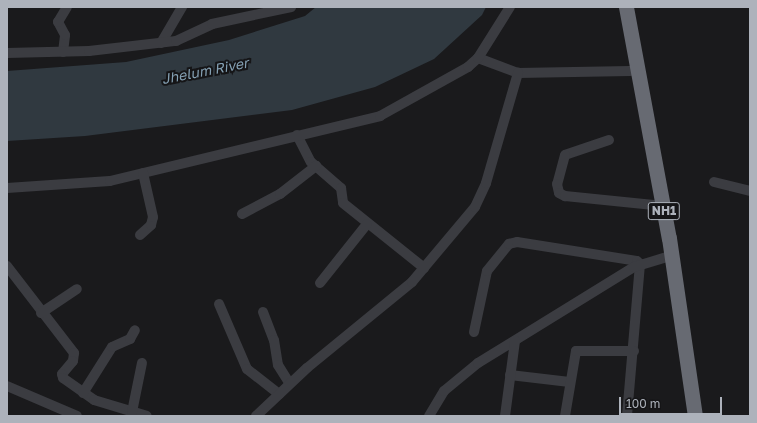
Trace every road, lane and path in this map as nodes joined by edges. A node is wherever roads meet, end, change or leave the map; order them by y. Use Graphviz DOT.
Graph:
graph roads {
  1 [pos="67,7"];
  2 [pos="182,7"];
  3 [pos="291,7"];
  4 [pos="510,7"];
  5 [pos="618,7"];
  6 [pos="626,7"];
  7 [pos="161,43"];
  8 [pos="62,52"];
  9 [pos="7,53"];
  10 [pos="478,58"];
  11 [pos="630,71"];
  12 [pos="518,73"];
  13 [pos="297,135"];
  14 [pos="609,140"];
  15 [pos="316,166"];
  16 [pos="143,173"];
  17 [pos="714,182"];
  18 [pos="7,188"];
  19 [pos="750,192"];
  20 [pos="659,206"];
  21 [pos="242,214"];
  22 [pos="367,224"];
  23 [pos="140,235"];
  24 [pos="667,257"];
  25 [pos="640,264"];
  26 [pos="7,266"];
  27 [pos="424,268"];
  28 [pos="320,283"];
  29 [pos="77,289"];
  30 [pos="219,304"];
  31 [pos="263,312"];
  32 [pos="41,313"];
  33 [pos="135,330"];
  34 [pos="474,332"];
  35 [pos="515,341"];
  36 [pos="634,351"];
  37 [pos="142,363"];
  38 [pos="510,374"];
  39 [pos="570,382"];
  40 [pos="290,384"];
  41 [pos="7,386"];
  42 [pos="83,393"];
  43 [pos="279,394"];
  44 [pos="132,412"];
  45 [pos="77,416"];
  46 [pos="147,416"];
  47 [pos="256,416"];
  48 [pos="429,416"];
  49 [pos="505,416"];
  50 [pos="565,416"];
  51 [pos="627,416"];
  52 [pos="686,416"];
  53 [pos="694,416"];
  1 -- 8 [label="street"];
  2 -- 7 [label="street"];
  3 -- 7 [label="street"];
  4 -- 10 [label="street"];
  5 -- 11 [label="highway, NH1"];
  6 -- 20 [label="highway, NH1"];
  7 -- 8 [label="street"];
  8 -- 9 [label="street"];
  10 -- 12 [label="street"];
  10 -- 13 [label="street"];
  11 -- 12 [label="street"];
  11 -- 20 [label="highway, NH1"];
  12 -- 27 [label="street"];
  13 -- 15 [label="street"];
  13 -- 16 [label="street"];
  14 -- 20 [label="street"];
  15 -- 21 [label="street"];
  15 -- 22 [label="street"];
  16 -- 18 [label="street"];
  16 -- 23 [label="street"];
  17 -- 19 [label="street"];
  20 -- 24 [label="highway, NH1"];
  22 -- 27 [label="street"];
  22 -- 28 [label="street"];
  24 -- 25 [label="street"];
  24 -- 52 [label="highway, NH1"];
  24 -- 53 [label="highway, NH1"];
  25 -- 34 [label="street"];
  25 -- 35 [label="street"];
  25 -- 36 [label="street"];
  26 -- 32 [label="street"];
  27 -- 40 [label="street"];
  29 -- 32 [label="street"];
  30 -- 43 [label="street"];
  31 -- 40 [label="street"];
  32 -- 42 [label="street"];
  33 -- 42 [label="street"];
  35 -- 38 [label="street"];
  35 -- 48 [label="street"];
  36 -- 39 [label="street"];
  36 -- 51 [label="street"];
  37 -- 44 [label="street"];
  38 -- 39 [label="street"];
  38 -- 49 [label="street"];
  39 -- 50 [label="street"];
  40 -- 43 [label="street"];
  41 -- 45 [label="street"];
  42 -- 44 [label="street"];
  43 -- 47 [label="street"];
  44 -- 46 [label="street"];
}
